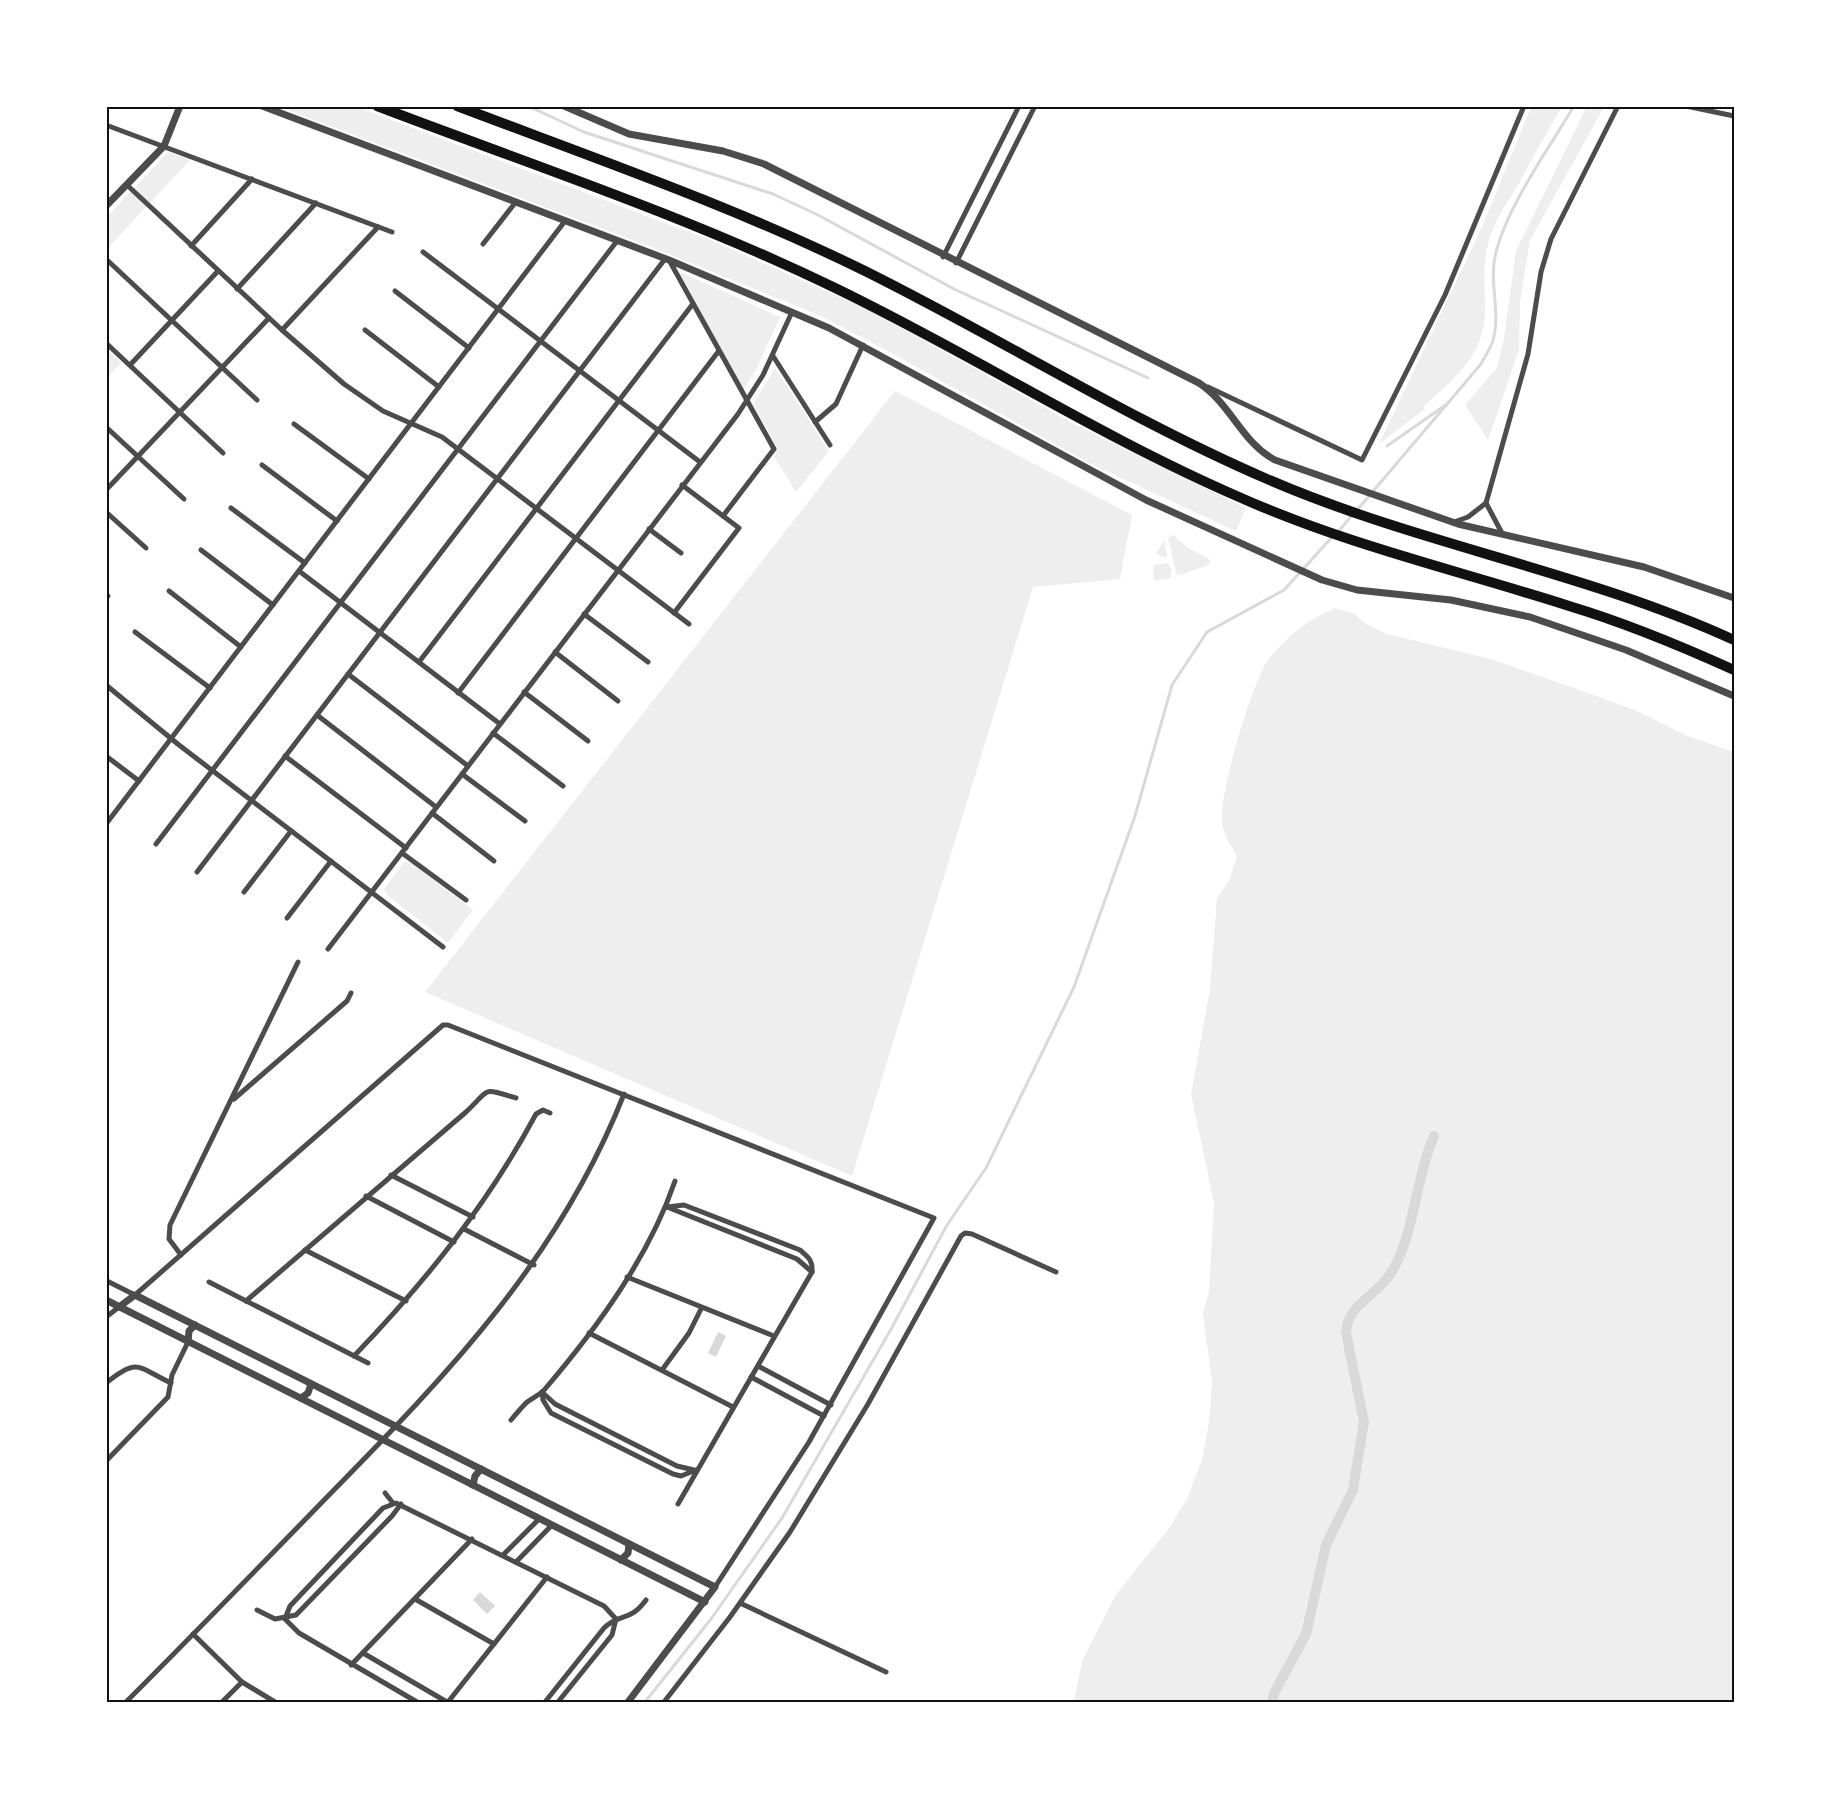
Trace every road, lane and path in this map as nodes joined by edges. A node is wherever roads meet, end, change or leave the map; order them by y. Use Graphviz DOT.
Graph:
graph roads {
  1 [pos="180,106"];
  2 [pos="262,106"];
  3 [pos="376,106"];
  4 [pos="458,106"];
  5 [pos="564,106"];
  6 [pos="1019,106"];
  7 [pos="1035,106"];
  8 [pos="1524,106"];
  9 [pos="1618,106"];
  10 [pos="1686,106"];
  11 [pos="1734,116"];
  12 [pos="106,125"];
  13 [pos="164,146"];
  14 [pos="252,179"];
  15 [pos="126,185"];
  16 [pos="316,203"];
  17 [pos="515,203"];
  18 [pos="106,206"];
  19 [pos="565,221"];
  20 [pos="378,226"];
  21 [pos="392,232"];
  22 [pos="617,241"];
  23 [pos="483,244"];
  24 [pos="191,246"];
  25 [pos="423,252"];
  26 [pos="943,257"];
  27 [pos="106,259"];
  28 [pos="667,260"];
  29 [pos="956,263"];
  30 [pos="218,272"];
  31 [pos="237,288"];
  32 [pos="395,291"];
  33 [pos="692,305"];
  34 [pos="498,309"];
  35 [pos="792,312"];
  36 [pos="268,318"];
  37 [pos="172,321"];
  38 [pos="282,330"];
  39 [pos="365,330"];
  40 [pos="540,341"];
  41 [pos="106,343"];
  42 [pos="863,345"];
  43 [pos="469,348"];
  44 [pos="718,352"];
  45 [pos="773,356"];
  46 [pos="129,365"];
  47 [pos="222,368"];
  48 [pos="579,371"];
  49 [pos="1199,383"];
  50 [pos="439,387"];
  51 [pos="256,400"];
  52 [pos="619,401"];
  53 [pos="746,402"];
  54 [pos="180,412"];
  55 [pos="412,422"];
  56 [pos="814,422"];
  57 [pos="294,424"];
  58 [pos="106,427"];
  59 [pos="658,431"];
  60 [pos="830,446"];
  61 [pos="458,449"];
  62 [pos="224,453"];
  63 [pos="138,456"];
  64 [pos="699,462"];
  65 [pos="262,465"];
  66 [pos="497,478"];
  67 [pos="369,480"];
  68 [pos="682,485"];
  69 [pos="106,490"];
  70 [pos="184,499"];
  71 [pos="1486,503"];
  72 [pos="231,508"];
  73 [pos="536,508"];
  74 [pos="106,512"];
  75 [pos="723,516"];
  76 [pos="337,521"];
  77 [pos="1454,522"];
  78 [pos="649,529"];
  79 [pos="1504,536"];
  80 [pos="576,538"];
  81 [pos="146,548"];
  82 [pos="201,550"];
  83 [pos="681,553"];
  84 [pos="305,563"];
  85 [pos="618,570"];
  86 [pos="299,571"];
  87 [pos="169,591"];
  88 [pos="1734,598"];
  89 [pos="340,603"];
  90 [pos="273,605"];
  91 [pos="674,613"];
  92 [pos="584,614"];
  93 [pos="689,624"];
  94 [pos="135,632"];
  95 [pos="380,633"];
  96 [pos="1734,640"];
  97 [pos="241,647"];
  98 [pos="555,652"];
  99 [pos="418,662"];
  100 [pos="648,662"];
  101 [pos="1734,670"];
  102 [pos="348,674"];
  103 [pos="106,685"];
  104 [pos="210,688"];
  105 [pos="524,692"];
  106 [pos="458,693"];
  107 [pos="1734,696"];
  108 [pos="618,701"];
  109 [pos="317,715"];
  110 [pos="500,724"];
  111 [pos="493,733"];
  112 [pos="172,738"];
  113 [pos="588,741"];
  114 [pos="106,756"];
  115 [pos="285,756"];
  116 [pos="468,766"];
  117 [pos="212,771"];
  118 [pos="462,774"];
  119 [pos="139,781"];
  120 [pos="563,786"];
  121 [pos="252,801"];
  122 [pos="434,810"];
  123 [pos="107,821"];
  124 [pos="525,821"];
  125 [pos="291,831"];
  126 [pos="156,844"];
  127 [pos="404,850"];
  128 [pos="331,861"];
  129 [pos="494,861"];
  130 [pos="197,872"];
  131 [pos="244,892"];
  132 [pos="372,892"];
  133 [pos="466,900"];
  134 [pos="287,918"];
  135 [pos="443,947"];
  136 [pos="328,949"];
  137 [pos="298,962"];
  138 [pos="351,993"];
  139 [pos="624,1094"];
  140 [pos="516,1098"];
  141 [pos="231,1102"];
  142 [pos="550,1113"];
  143 [pos="391,1175"];
  144 [pos="675,1181"];
  145 [pos="366,1196"];
  146 [pos="667,1207"];
  147 [pos="472,1217"];
  148 [pos="743,1228"];
  149 [pos="464,1229"];
  150 [pos="740,1237"];
  151 [pos="454,1242"];
  152 [pos="305,1250"];
  153 [pos="181,1254"];
  154 [pos="534,1265"];
  155 [pos="812,1272"];
  156 [pos="1056,1272"];
  157 [pos="627,1277"];
  158 [pos="107,1281"];
  159 [pos="208,1282"];
  160 [pos="135,1295"];
  161 [pos="106,1300"];
  162 [pos="246,1301"];
  163 [pos="406,1301"];
  164 [pos="119,1307"];
  165 [pos="701,1309"];
  166 [pos="106,1317"];
  167 [pos="195,1325"];
  168 [pos="589,1333"];
  169 [pos="774,1336"];
  170 [pos="188,1342"];
  171 [pos="354,1356"];
  172 [pos="368,1363"];
  173 [pos="758,1366"];
  174 [pos="662,1370"];
  175 [pos="751,1377"];
  176 [pos="106,1383"];
  177 [pos="171,1383"];
  178 [pos="311,1384"];
  179 [pos="542,1392"];
  180 [pos="301,1398"];
  181 [pos="831,1405"];
  182 [pos="733,1407"];
  183 [pos="824,1416"];
  184 [pos="511,1420"];
  185 [pos="395,1426"];
  186 [pos="618,1436"];
  187 [pos="383,1440"];
  188 [pos="612,1444"];
  189 [pos="106,1461"];
  190 [pos="481,1469"];
  191 [pos="696,1470"];
  192 [pos="473,1485"];
  193 [pos="385,1493"];
  194 [pos="393,1503"];
  195 [pos="401,1504"];
  196 [pos="678,1504"];
  197 [pos="539,1519"];
  198 [pos="552,1525"];
  199 [pos="472,1539"];
  200 [pos="629,1544"];
  201 [pos="504,1555"];
  202 [pos="338,1556"];
  203 [pos="621,1560"];
  204 [pos="347,1562"];
  205 [pos="516,1562"];
  206 [pos="547,1577"];
  207 [pos="715,1587"];
  208 [pos="415,1599"];
  209 [pos="646,1600"];
  210 [pos="705,1602"];
  211 [pos="740,1603"];
  212 [pos="257,1610"];
  213 [pos="285,1619"];
  214 [pos="616,1619"];
  215 [pos="193,1634"];
  216 [pos="494,1644"];
  217 [pos="363,1653"];
  218 [pos="351,1665"];
  219 [pos="886,1672"];
  220 [pos="242,1682"];
  221 [pos="558,1685"];
  222 [pos="568,1691"];
  223 [pos="126,1702"];
  224 [pos="222,1702"];
  225 [pos="275,1702"];
  226 [pos="417,1702"];
  227 [pos="447,1702"];
  228 [pos="545,1702"];
  229 [pos="558,1702"];
  230 [pos="628,1702"];
  231 [pos="664,1702"];
  1 -- 13 [label="street"];
  2 -- 17 [label="street"];
  3 -- 101 [label="highway"];
  4 -- 96 [label="highway"];
  5 -- 26 [label="street"];
  6 -- 26 [label="street"];
  7 -- 29 [label="street"];
  8 -- 49 [label="street"];
  9 -- 71 [label="street"];
  10 -- 11 [label="street"];
  12 -- 13 [label="street"];
  13 -- 14 [label="street"];
  13 -- 15 [label="street"];
  14 -- 16 [label="street"];
  14 -- 24 [label="street"];
  15 -- 18 [label="street"];
  15 -- 24 [label="street"];
  16 -- 20 [label="street"];
  16 -- 31 [label="street"];
  17 -- 19 [label="street"];
  17 -- 23 [label="street"];
  19 -- 22 [label="street"];
  19 -- 34 [label="street"];
  20 -- 21 [label="street"];
  20 -- 38 [label="street"];
  22 -- 28 [label="street"];
  22 -- 40 [label="street"];
  24 -- 30 [label="street"];
  25 -- 34 [label="street"];
  26 -- 29 [label="street"];
  27 -- 37 [label="street"];
  28 -- 33 [label="street"];
  28 -- 35 [label="street"];
  28 -- 48 [label="street"];
  29 -- 49 [label="street"];
  30 -- 31 [label="street"];
  30 -- 37 [label="street"];
  31 -- 36 [label="street"];
  32 -- 43 [label="street"];
  33 -- 44 [label="street"];
  33 -- 52 [label="street"];
  34 -- 40 [label="street"];
  34 -- 43 [label="street"];
  35 -- 42 [label="street"];
  35 -- 45 [label="street"];
  36 -- 38 [label="street"];
  36 -- 47 [label="street"];
  37 -- 46 [label="street"];
  37 -- 47 [label="street"];
  38 -- 55 [label="street"];
  39 -- 50 [label="street"];
  40 -- 48 [label="street"];
  40 -- 61 [label="street"];
  41 -- 46 [label="street"];
  42 -- 56 [label="street"];
  42 -- 107 [label="street"];
  43 -- 50 [label="street"];
  44 -- 53 [label="street"];
  44 -- 59 [label="street"];
  45 -- 53 [label="street"];
  45 -- 56 [label="street"];
  46 -- 54 [label="street"];
  47 -- 51 [label="street"];
  47 -- 54 [label="street"];
  48 -- 52 [label="street"];
  48 -- 66 [label="street"];
  49 -- 77 [label="street"];
  50 -- 55 [label="street"];
  52 -- 59 [label="street"];
  52 -- 73 [label="street"];
  53 -- 64 [label="street"];
  53 -- 75 [label="street"];
  54 -- 62 [label="street"];
  54 -- 63 [label="street"];
  55 -- 61 [label="street"];
  55 -- 67 [label="street"];
  56 -- 60 [label="street"];
  57 -- 67 [label="street"];
  58 -- 63 [label="street"];
  59 -- 64 [label="street"];
  59 -- 80 [label="street"];
  61 -- 66 [label="street"];
  61 -- 89 [label="street"];
  63 -- 69 [label="street"];
  63 -- 70 [label="street"];
  64 -- 68 [label="street"];
  65 -- 76 [label="street"];
  66 -- 73 [label="street"];
  66 -- 95 [label="street"];
  67 -- 76 [label="street"];
  68 -- 75 [label="street"];
  68 -- 78 [label="street"];
  71 -- 77 [label="street"];
  71 -- 79 [label="street"];
  72 -- 84 [label="street"];
  73 -- 80 [label="street"];
  73 -- 99 [label="street"];
  74 -- 81 [label="street"];
  75 -- 91 [label="street"];
  76 -- 84 [label="street"];
  77 -- 79 [label="street"];
  78 -- 83 [label="street"];
  78 -- 85 [label="street"];
  79 -- 88 [label="street"];
  80 -- 85 [label="street"];
  80 -- 106 [label="street"];
  82 -- 90 [label="street"];
  84 -- 86 [label="street"];
  85 -- 91 [label="street"];
  85 -- 92 [label="street"];
  86 -- 89 [label="street"];
  86 -- 90 [label="street"];
  87 -- 97 [label="street"];
  89 -- 95 [label="street"];
  89 -- 117 [label="street"];
  90 -- 97 [label="street"];
  91 -- 93 [label="street"];
  92 -- 98 [label="street"];
  92 -- 100 [label="street"];
  94 -- 104 [label="street"];
  95 -- 99 [label="street"];
  95 -- 102 [label="street"];
  97 -- 104 [label="street"];
  98 -- 105 [label="street"];
  98 -- 108 [label="street"];
  99 -- 106 [label="street"];
  102 -- 109 [label="street"];
  102 -- 116 [label="street"];
  103 -- 112 [label="street"];
  104 -- 112 [label="street"];
  105 -- 110 [label="street"];
  105 -- 113 [label="street"];
  106 -- 110 [label="street"];
  109 -- 115 [label="street"];
  109 -- 122 [label="street"];
  110 -- 111 [label="street"];
  111 -- 116 [label="street"];
  111 -- 120 [label="street"];
  112 -- 117 [label="street"];
  112 -- 119 [label="street"];
  114 -- 119 [label="street"];
  115 -- 121 [label="street"];
  115 -- 127 [label="street"];
  116 -- 118 [label="street"];
  117 -- 121 [label="street"];
  117 -- 126 [label="street"];
  118 -- 122 [label="street"];
  118 -- 124 [label="street"];
  119 -- 123 [label="street"];
  121 -- 125 [label="street"];
  121 -- 130 [label="street"];
  122 -- 127 [label="street"];
  122 -- 129 [label="street"];
  125 -- 128 [label="street"];
  125 -- 131 [label="street"];
  127 -- 132 [label="street"];
  127 -- 133 [label="street"];
  128 -- 132 [label="street"];
  128 -- 134 [label="street"];
  132 -- 135 [label="street"];
  132 -- 136 [label="street"];
  137 -- 141 [label="street"];
  138 -- 141 [label="street"];
  139 -- 153 [label="street"];
  139 -- 154 [label="street"];
  139 -- 181 [label="street"];
  140 -- 143 [label="street"];
  141 -- 153 [label="street"];
  142 -- 147 [label="street"];
  143 -- 145 [label="street"];
  143 -- 147 [label="street"];
  144 -- 146 [label="street"];
  145 -- 151 [label="street"];
  145 -- 152 [label="street"];
  146 -- 148 [label="street"];
  146 -- 150 [label="street"];
  146 -- 157 [label="street"];
  147 -- 149 [label="street"];
  148 -- 150 [label="street"];
  148 -- 155 [label="street"];
  149 -- 151 [label="street"];
  149 -- 154 [label="street"];
  150 -- 155 [label="street"];
  151 -- 163 [label="street"];
  152 -- 162 [label="street"];
  152 -- 163 [label="street"];
  153 -- 160 [label="street"];
  154 -- 185 [label="street"];
  155 -- 169 [label="street"];
  156 -- 211 [label="street"];
  157 -- 165 [label="street"];
  157 -- 168 [label="street"];
  158 -- 160 [label="street"];
  159 -- 162 [label="street"];
  160 -- 164 [label="street"];
  160 -- 167 [label="street"];
  161 -- 164 [label="street"];
  162 -- 171 [label="street"];
  163 -- 171 [label="street"];
  164 -- 166 [label="street"];
  164 -- 170 [label="street"];
  165 -- 169 [label="street"];
  165 -- 174 [label="street"];
  167 -- 170 [label="street"];
  167 -- 178 [label="street"];
  168 -- 174 [label="street"];
  168 -- 179 [label="street"];
  169 -- 173 [label="street"];
  170 -- 177 [label="street"];
  170 -- 180 [label="street"];
  171 -- 172 [label="street"];
  173 -- 175 [label="street"];
  173 -- 181 [label="street"];
  174 -- 182 [label="street"];
  175 -- 182 [label="street"];
  175 -- 183 [label="street"];
  176 -- 177 [label="street"];
  177 -- 189 [label="street"];
  178 -- 180 [label="street"];
  178 -- 185 [label="street"];
  179 -- 184 [label="street"];
  179 -- 186 [label="street"];
  179 -- 188 [label="street"];
  180 -- 187 [label="street"];
  181 -- 183 [label="street"];
  182 -- 191 [label="street"];
  183 -- 207 [label="street"];
  185 -- 187 [label="street"];
  185 -- 190 [label="street"];
  186 -- 188 [label="street"];
  186 -- 191 [label="street"];
  187 -- 192 [label="street"];
  187 -- 215 [label="street"];
  188 -- 191 [label="street"];
  190 -- 192 [label="street"];
  190 -- 200 [label="street"];
  191 -- 196 [label="street"];
  192 -- 197 [label="street"];
  193 -- 194 [label="street"];
  194 -- 195 [label="street"];
  194 -- 202 [label="street"];
  195 -- 199 [label="street"];
  195 -- 204 [label="street"];
  197 -- 198 [label="street"];
  197 -- 201 [label="street"];
  198 -- 203 [label="street"];
  198 -- 205 [label="street"];
  199 -- 201 [label="street"];
  199 -- 208 [label="street"];
  200 -- 203 [label="street"];
  200 -- 207 [label="street"];
  201 -- 205 [label="street"];
  202 -- 204 [label="street"];
  202 -- 213 [label="street"];
  203 -- 210 [label="street"];
  204 -- 213 [label="street"];
  205 -- 206 [label="street"];
  206 -- 214 [label="street"];
  206 -- 216 [label="street"];
  207 -- 210 [label="street"];
  208 -- 216 [label="street"];
  208 -- 217 [label="street"];
  209 -- 214 [label="street"];
  210 -- 230 [label="street"];
  211 -- 219 [label="street"];
  211 -- 231 [label="street"];
  212 -- 213 [label="street"];
  213 -- 218 [label="street"];
  214 -- 221 [label="street"];
  214 -- 222 [label="street"];
  215 -- 220 [label="street"];
  215 -- 223 [label="street"];
  216 -- 227 [label="street"];
  217 -- 218 [label="street"];
  217 -- 227 [label="street"];
  218 -- 226 [label="street"];
  220 -- 224 [label="street"];
  220 -- 225 [label="street"];
  221 -- 222 [label="street"];
  221 -- 228 [label="street"];
  222 -- 229 [label="street"];
}
